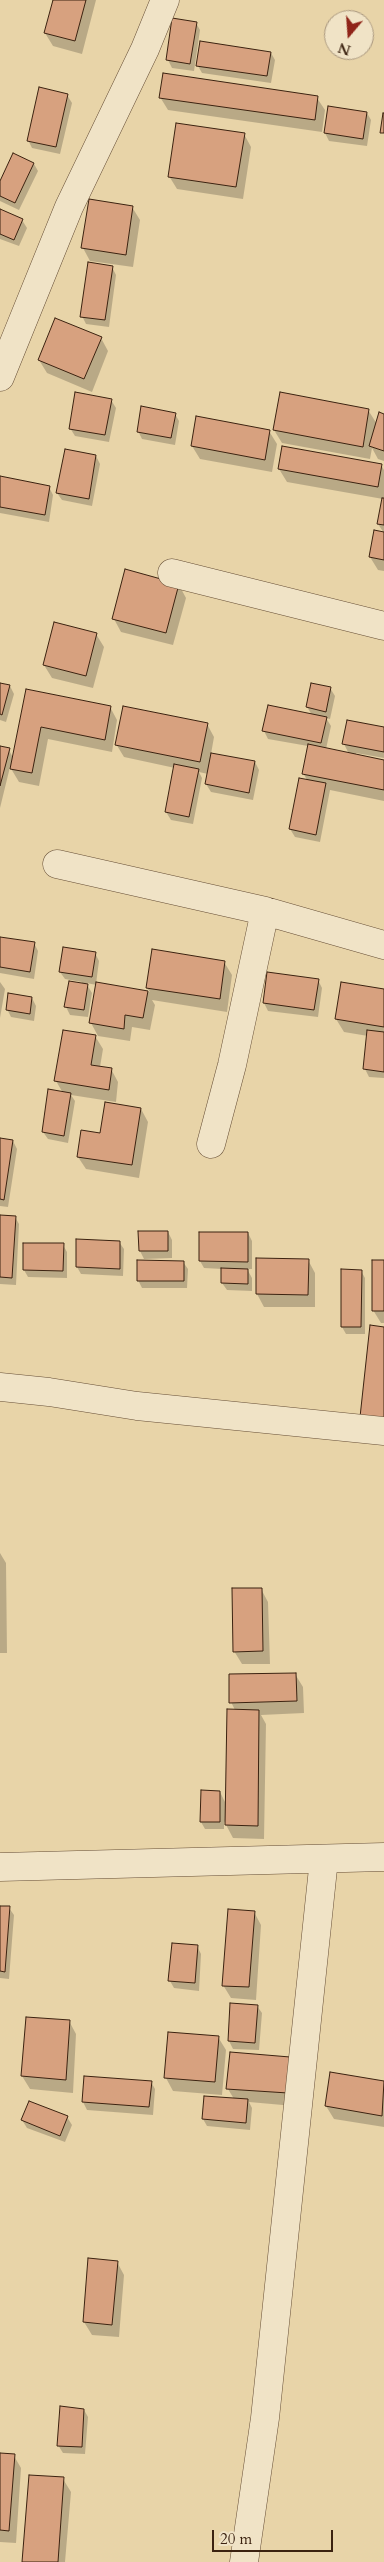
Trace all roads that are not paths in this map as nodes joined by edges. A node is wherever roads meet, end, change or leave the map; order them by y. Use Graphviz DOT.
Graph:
graph roads {
  1 [pos="165,0"];
  2 [pos="0,377"];
  3 [pos="172,573"];
  4 [pos="384,626"];
  5 [pos="57,864"];
  6 [pos="265,911"];
  7 [pos="384,945"];
  8 [pos="211,1144"];
  9 [pos="0,1387"];
  10 [pos="384,1431"];
  11 [pos="384,1857"];
  12 [pos="324,1859"];
  13 [pos="0,1867"];
  14 [pos="244,2562"];
  1 -- 2 [label="street"];
  3 -- 4 [label="street"];
  5 -- 6 [label="street"];
  6 -- 7 [label="street"];
  6 -- 8 [label="street"];
  9 -- 10 [label="street"];
  11 -- 12 [label="street"];
  12 -- 13 [label="street"];
  12 -- 14 [label="street"];
}
